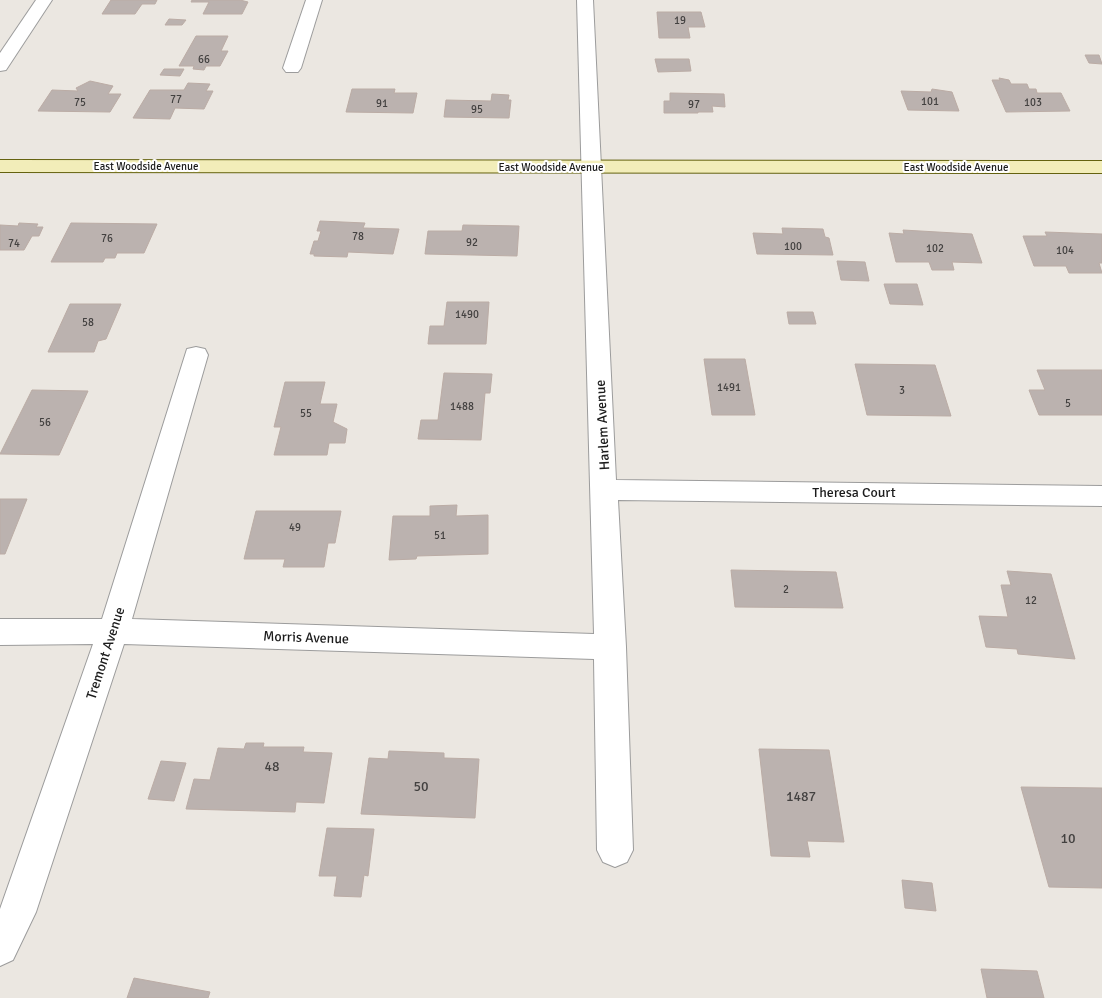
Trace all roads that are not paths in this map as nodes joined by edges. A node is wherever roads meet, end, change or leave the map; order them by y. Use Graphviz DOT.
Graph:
graph roads {
  1 [pos="44,0"];
  2 [pos="314,0"];
  3 [pos="585,0"];
  4 [pos="0,66"];
  5 [pos="292,68"];
  6 [pos="0,166"];
  7 [pos="590,167"];
  8 [pos="1102,168"];
  9 [pos="196,355"];
  10 [pos="605,490"];
  11 [pos="1102,496"];
  12 [pos="112,631"];
  13 [pos="0,632"];
  14 [pos="611,647"];
  15 [pos="615,850"];
  16 [pos="0,947"];
  1 -- 4 [label="street"];
  2 -- 5 [label="street"];
  3 -- 7 [label="street, Harlem Avenue"];
  6 -- 7 [label="main road, East Woodside Avenue"];
  7 -- 8 [label="main road, East Woodside Avenue"];
  7 -- 10 [label="street, Harlem Avenue"];
  9 -- 12 [label="street, Tremont Avenue"];
  10 -- 11 [label="street, Theresa Court"];
  10 -- 14 [label="street, Harlem Avenue"];
  12 -- 13 [label="street, Morris Avenue"];
  12 -- 14 [label="street, Morris Avenue"];
  12 -- 16 [label="street, Tremont Avenue"];
  14 -- 15 [label="street, Harlem Avenue"];
}
